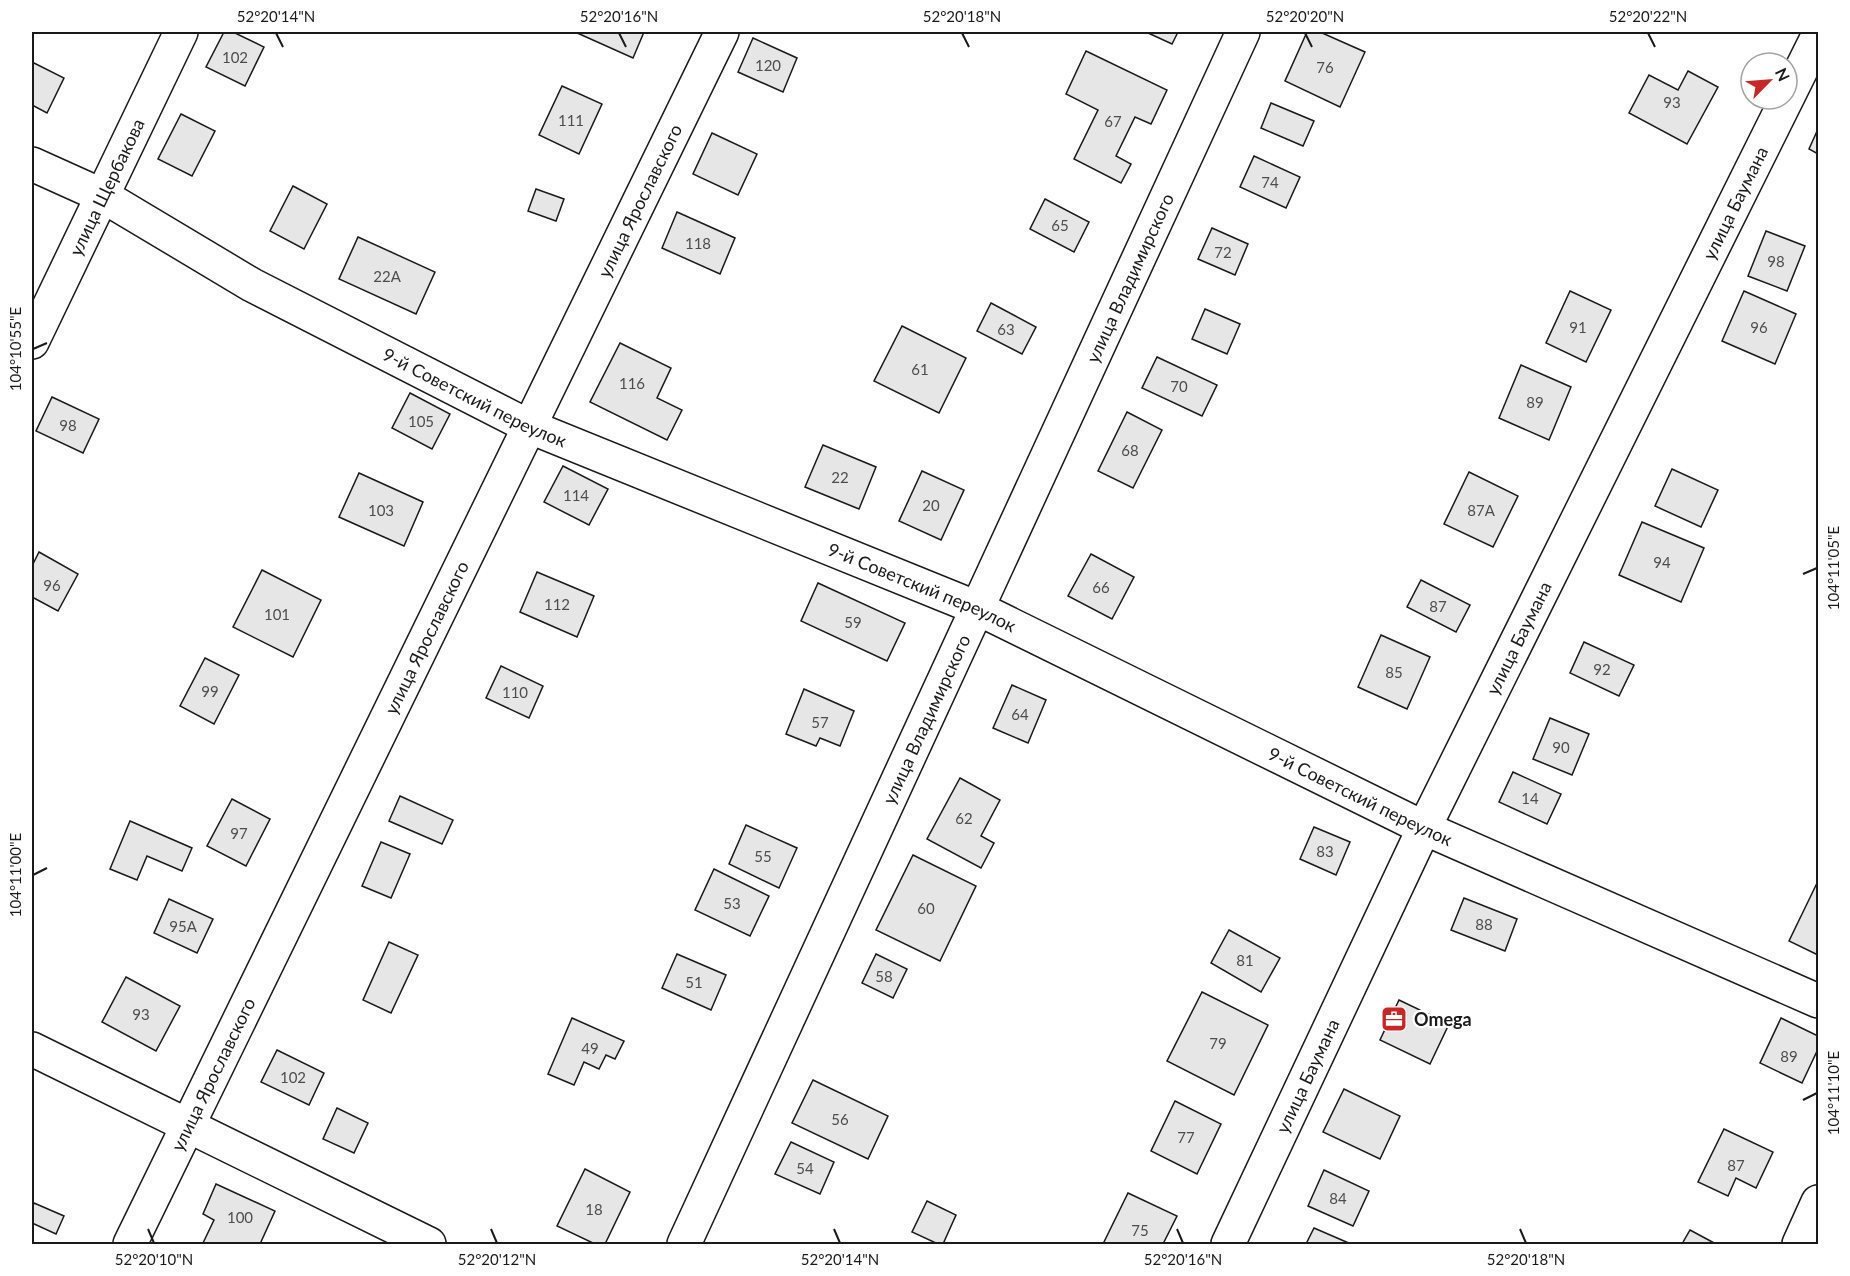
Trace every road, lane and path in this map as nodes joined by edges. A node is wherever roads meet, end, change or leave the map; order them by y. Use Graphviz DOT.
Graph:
graph roads {
  1 [pos="181,32"];
  2 [pos="722,32"];
  3 [pos="1243,32"];
  4 [pos="1818,36"];
  5 [pos="32,164"];
  6 [pos="103,196"];
  7 [pos="32,342"];
  8 [pos="528,426"];
  9 [pos="977,608"];
  10 [pos="1424,828"];
  11 [pos="1818,1001"];
  12 [pos="32,1049"];
  13 [pos="187,1125"];
  14 [pos="1818,1202"];
  15 [pos="130,1245"];
  16 [pos="429,1245"];
  17 [pos="684,1245"];
  18 [pos="1228,1245"];
  19 [pos="1799,1245"];
  1 -- 6 [label="street, улица Щербакова"];
  2 -- 8 [label="street, улица Ярославского"];
  3 -- 9 [label="street, улица Владимирского"];
  4 -- 10 [label="street, улица Баумана"];
  5 -- 6 [label="street, 9-й Советский переулок"];
  6 -- 7 [label="street, улица Щербакова"];
  6 -- 8 [label="street, 9-й Советский переулок"];
  8 -- 9 [label="street, 9-й Советский переулок"];
  8 -- 13 [label="street, улица Ярославского"];
  9 -- 10 [label="street, 9-й Советский переулок"];
  9 -- 17 [label="street, улица Владимирского"];
  10 -- 11 [label="street, 9-й Советский переулок"];
  10 -- 18 [label="street, улица Баумана"];
  12 -- 13 [label="street"];
  13 -- 15 [label="street, улица Ярославского"];
  13 -- 16 [label="street"];
  14 -- 19 [label="street"];
}
